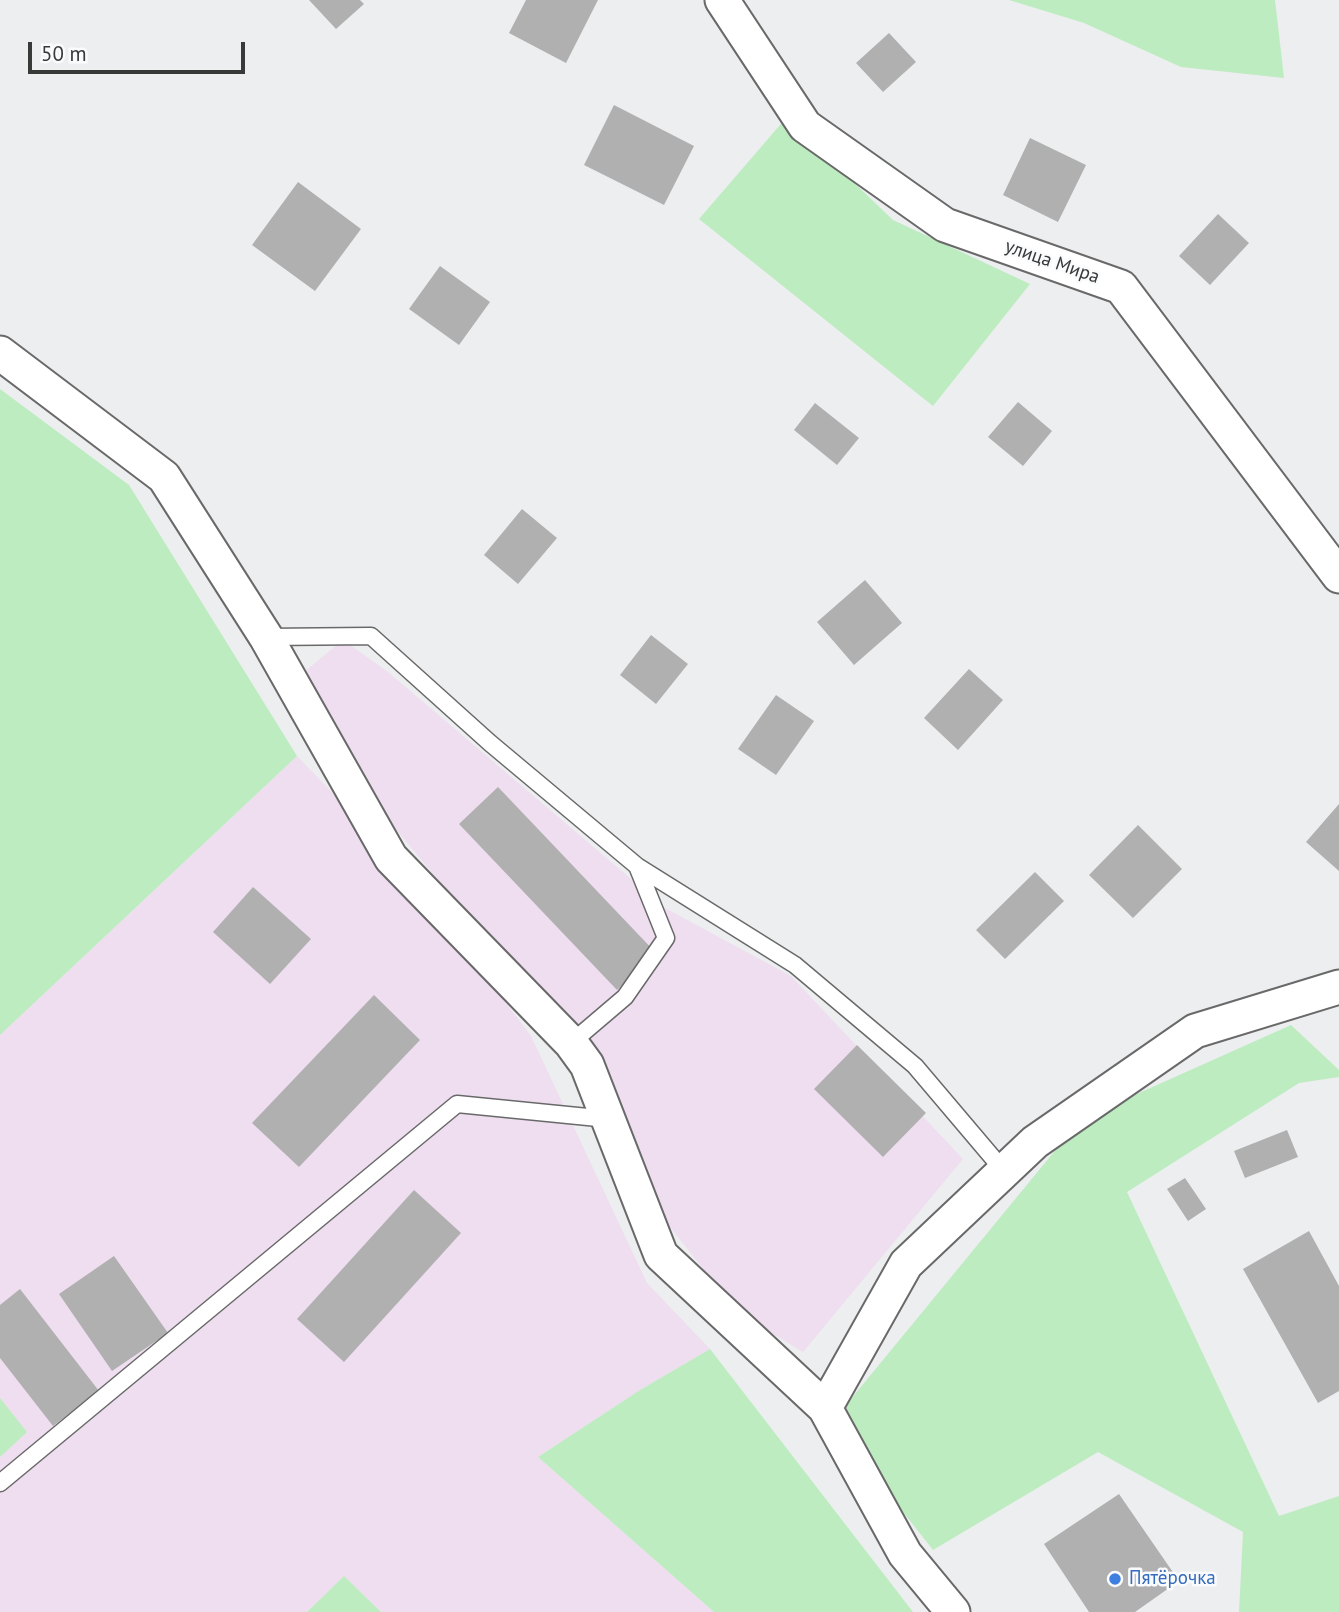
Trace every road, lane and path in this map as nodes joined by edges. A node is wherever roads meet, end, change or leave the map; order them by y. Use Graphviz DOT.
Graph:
graph roads {
  1 [pos="722,0"];
  2 [pos="0,353"];
  3 [pos="1339,576"];
  4 [pos="266,637"];
  5 [pos="636,866"];
  6 [pos="1339,987"];
  7 [pos="571,1043"];
  8 [pos="608,1119"];
  9 [pos="1004,1171"];
  10 [pos="825,1408"];
  11 [pos="0,1483"];
  12 [pos="953,1612"];
  1 -- 3 [label="street, улица Мира"];
  2 -- 4 [label="street"];
  4 -- 5 [label="lane"];
  4 -- 7 [label="street"];
  5 -- 7 [label="lane"];
  5 -- 9 [label="lane"];
  6 -- 9 [label="street"];
  7 -- 8 [label="street"];
  8 -- 10 [label="street"];
  8 -- 11 [label="lane"];
  9 -- 10 [label="street"];
  10 -- 12 [label="street"];
}
